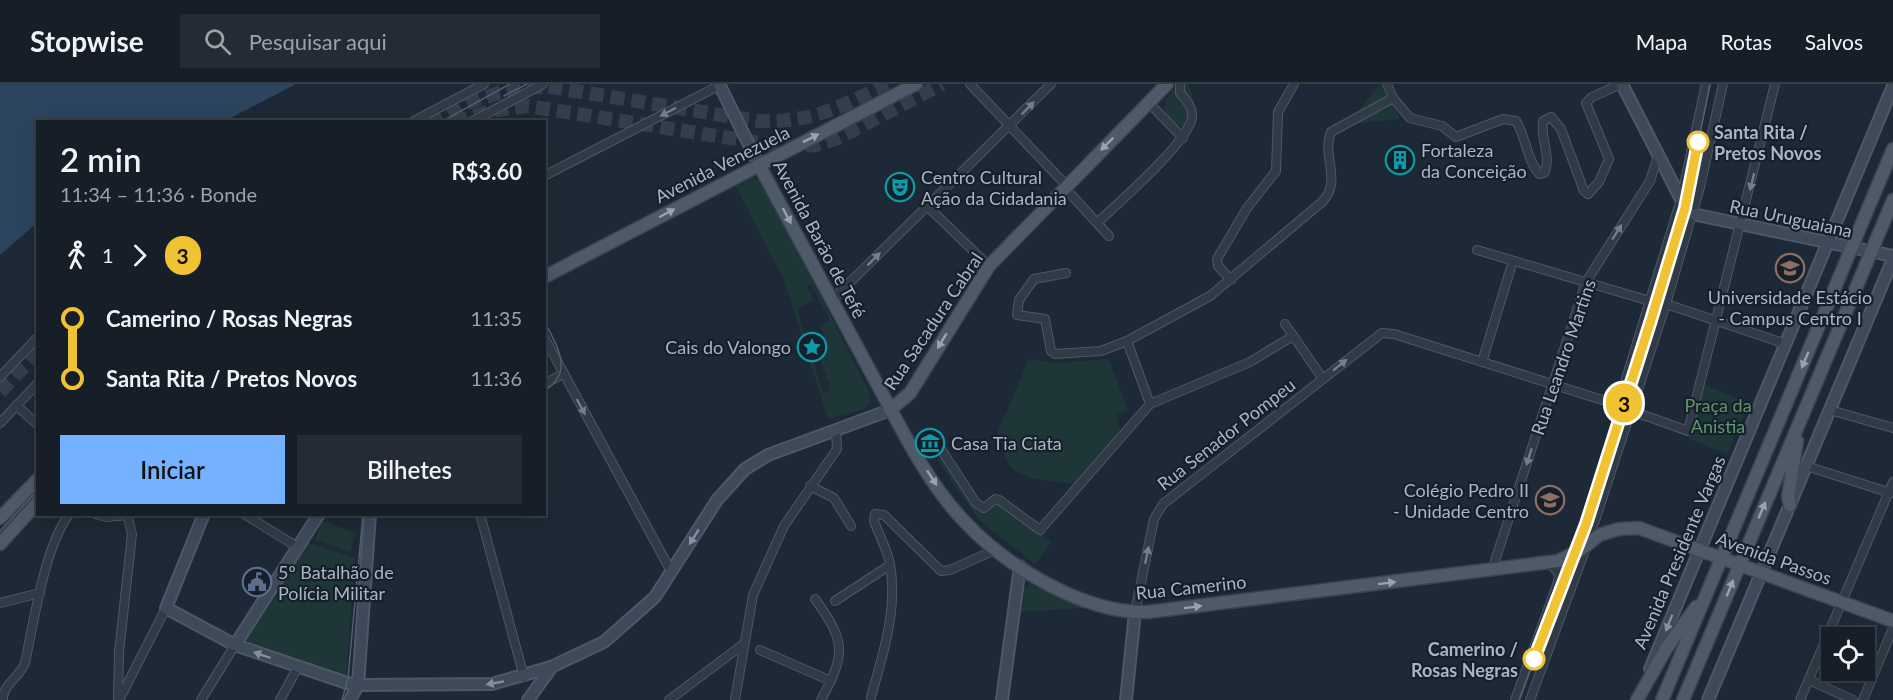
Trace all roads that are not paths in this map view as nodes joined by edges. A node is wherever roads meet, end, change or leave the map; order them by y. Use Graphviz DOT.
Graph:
graph roads {
  1 [pos="484,84"];
  2 [pos="543,84"];
  3 [pos="916,84"];
  4 [pos="970,84"];
  5 [pos="1051,84"];
  6 [pos="1180,84"];
  7 [pos="1294,84"];
  8 [pos="1388,84"];
  9 [pos="1622,84"];
  10 [pos="1706,84"];
  11 [pos="1723,84"];
  12 [pos="1775,84"];
  13 [pos="720,85"];
  14 [pos="1893,86"];
  15 [pos="1161,87"];
  16 [pos="1393,98"];
  17 [pos="1149,103"];
  18 [pos="416,120"];
  19 [pos="475,120"];
  20 [pos="1010,126"];
  21 [pos="1183,138"];
  22 [pos="1893,149"];
  23 [pos="1659,156"];
  24 [pos="759,165"];
  25 [pos="1687,168"];
  26 [pos="1669,174"];
  27 [pos="546,175"];
  28 [pos="1065,186"];
  29 [pos="1893,200"];
  30 [pos="927,206"];
  31 [pos="1686,207"];
  32 [pos="1098,223"];
  33 [pos="1741,225"];
  34 [pos="1109,236"];
  35 [pos="1828,242"];
  36 [pos="1851,248"];
  37 [pos="1478,250"];
  38 [pos="1872,252"];
  39 [pos="1893,257"];
  40 [pos="1513,261"];
  41 [pos="989,266"];
  42 [pos="1066,273"];
  43 [pos="546,276"];
  44 [pos="1231,280"];
  45 [pos="1586,282"];
  46 [pos="832,300"];
  47 [pos="1650,301"];
  48 [pos="1666,304"];
  49 [pos="1717,319"];
  50 [pos="1285,324"];
  51 [pos="1293,336"];
  52 [pos="36,339"];
  53 [pos="546,341"];
  54 [pos="1127,341"];
  55 [pos="1786,344"];
  56 [pos="1482,362"];
  57 [pos="563,374"];
  58 [pos="0,377"];
  59 [pos="1323,379"];
  60 [pos="546,383"];
  61 [pos="36,385"];
  62 [pos="1553,385"];
  63 [pos="1150,404"];
  64 [pos="16,405"];
  65 [pos="890,410"];
  66 [pos="1830,410"];
  67 [pos="1632,411"];
  68 [pos="1800,419"];
  69 [pos="0,423"];
  70 [pos="36,423"];
  71 [pos="1893,428"];
  72 [pos="836,431"];
  73 [pos="935,440"];
  74 [pos="1806,466"];
  75 [pos="36,481"];
  76 [pos="1893,482"];
  77 [pos="810,486"];
  78 [pos="1891,493"];
  79 [pos="36,504"];
  80 [pos="1790,505"];
  81 [pos="68,516"];
  82 [pos="127,516"];
  83 [pos="203,516"];
  84 [pos="247,516"];
  85 [pos="319,516"];
  86 [pos="370,516"];
  87 [pos="481,516"];
  88 [pos="0,518"];
  89 [pos="851,526"];
  90 [pos="0,544"];
  91 [pos="299,548"];
  92 [pos="997,549"];
  93 [pos="1582,549"];
  94 [pos="1700,550"];
  95 [pos="1722,558"];
  96 [pos="1548,562"];
  97 [pos="1740,564"];
  98 [pos="890,565"];
  99 [pos="1020,566"];
  100 [pos="1491,570"];
  101 [pos="672,573"];
  102 [pos="1762,573"];
  103 [pos="1709,589"];
  104 [pos="40,593"];
  105 [pos="815,599"];
  106 [pos="836,601"];
  107 [pos="1842,602"];
  108 [pos="0,603"];
  109 [pos="166,608"];
  110 [pos="1135,612"];
  111 [pos="1893,621"];
  112 [pos="1893,628"];
  113 [pos="745,643"];
  114 [pos="235,645"];
  115 [pos="760,650"];
  116 [pos="298,667"];
  117 [pos="551,667"];
  118 [pos="524,677"];
  119 [pos="1809,680"];
  120 [pos="831,681"];
  121 [pos="357,685"];
  122 [pos="871,697"];
  123 [pos="3,700"];
  124 [pos="119,700"];
  125 [pos="201,700"];
  126 [pos="280,700"];
  127 [pos="350,700"];
  128 [pos="528,700"];
  129 [pos="669,700"];
  130 [pos="735,700"];
  131 [pos="821,700"];
  132 [pos="1002,700"];
  133 [pos="1126,700"];
  134 [pos="1515,700"];
  135 [pos="1530,700"];
  136 [pos="1637,700"];
  137 [pos="1662,700"];
  138 [pos="1683,700"];
  139 [pos="1708,700"];
  140 [pos="1800,700"];
  141 [pos="1852,700"];
  142 [pos="1863,700"];
  1 -- 18 [label="street"];
  2 -- 19 [label="street"];
  24 -- 3 [label="main road, Avenida Venezuela, one-way"];
  4 -- 20 [label="street"];
  20 -- 5 [label="street, one-way"];
  6 -- 21 [label="street"];
  7 -- 44 [label="street"];
  8 -- 16 [label="street"];
  9 -- 16 [label="street"];
  9 -- 23 [label="street"];
  10 -- 25 [label="street"];
  11 -- 31 [label="street"];
  12 -- 33 [label="street, one-way"];
  13 -- 24 [label="street, Avenida Barão de Tefé"];
  13 -- 27 [label="street, one-way"];
  14 -- 35 [label="street, Avenida Presidente Vargas"];
  15 -- 17 [label="main road, Rua Sacadura Cabral"];
  16 -- 44 [label="street"];
  17 -- 21 [label="street"];
  17 -- 28 [label="main road, Rua Sacadura Cabral, one-way"];
  20 -- 28 [label="street"];
  20 -- 30 [label="street"];
  21 -- 32 [label="street"];
  22 -- 36 [label="main road"];
  23 -- 26 [label="street"];
  45 -- 23 [label="street, Rua Leandro Martins, one-way"];
  43 -- 24 [label="main road, Avenida Venezuela, one-way"];
  24 -- 46 [label="main road, Avenida Barão de Tefé, one-way"];
  25 -- 26 [label="street"];
  25 -- 31 [label="street"];
  26 -- 31 [label="street"];
  28 -- 32 [label="street"];
  28 -- 41 [label="main road, Rua Sacadura Cabral"];
  29 -- 38 [label="main road"];
  30 -- 41 [label="street"];
  46 -- 30 [label="street, one-way"];
  31 -- 33 [label="street, Rua Uruguaiana"];
  31 -- 47 [label="street"];
  31 -- 48 [label="street"];
  32 -- 34 [label="street"];
  33 -- 35 [label="street, Rua Uruguaiana"];
  33 -- 49 [label="street"];
  35 -- 36 [label="street, Rua Uruguaiana"];
  35 -- 55 [label="street, Avenida Presidente Vargas"];
  36 -- 38 [label="street, Rua Uruguaiana"];
  36 -- 95 [label="main road, one-way"];
  37 -- 40 [label="street"];
  38 -- 39 [label="street, Rua Uruguaiana"];
  38 -- 68 [label="main road"];
  39 -- 66 [label="street"];
  40 -- 45 [label="street"];
  40 -- 56 [label="street"];
  41 -- 65 [label="main road, Rua Sacadura Cabral, one-way"];
  42 -- 54 [label="street"];
  44 -- 54 [label="street"];
  45 -- 47 [label="street"];
  45 -- 62 [label="street, Rua Leandro Martins"];
  46 -- 65 [label="main road, Avenida Barão de Tefé"];
  47 -- 62 [label="street"];
  48 -- 49 [label="street"];
  48 -- 67 [label="street"];
  49 -- 55 [label="street"];
  49 -- 67 [label="street"];
  50 -- 51 [label="street"];
  51 -- 59 [label="street"];
  51 -- 63 [label="street"];
  52 -- 58 [label="street"];
  53 -- 57 [label="street"];
  54 -- 63 [label="street"];
  55 -- 94 [label="street, Avenida Presidente Vargas"];
  59 -- 56 [label="street, Rua Senador Pompeu, one-way"];
  56 -- 62 [label="street"];
  57 -- 60 [label="street"];
  57 -- 101 [label="street, one-way"];
  110 -- 59 [label="street, Rua Senador Pompeu, one-way"];
  61 -- 64 [label="street"];
  62 -- 100 [label="street, Rua Leandro Martins, one-way"];
  63 -- 73 [label="street"];
  64 -- 69 [label="street"];
  64 -- 70 [label="street"];
  65 -- 72 [label="street, Rua Sacadura Cabral"];
  65 -- 92 [label="main road, Rua Camerino, one-way"];
  66 -- 71 [label="street"];
  66 -- 74 [label="street"];
  67 -- 93 [label="street"];
  68 -- 80 [label="main road"];
  97 -- 68 [label="main road, one-way"];
  72 -- 77 [label="street"];
  72 -- 101 [label="street, Rua Sacadura Cabral, one-way"];
  74 -- 78 [label="street"];
  74 -- 80 [label="street"];
  75 -- 88 [label="main road"];
  76 -- 78 [label="street"];
  77 -- 89 [label="street"];
  77 -- 113 [label="street"];
  78 -- 107 [label="street"];
  79 -- 90 [label="main road"];
  80 -- 102 [label="street"];
  81 -- 104 [label="street"];
  82 -- 124 [label="street"];
  83 -- 109 [label="street"];
  84 -- 91 [label="street"];
  85 -- 91 [label="street"];
  86 -- 121 [label="street"];
  87 -- 118 [label="street"];
  91 -- 114 [label="street"];
  92 -- 98 [label="street"];
  92 -- 99 [label="main road, Rua Camerino"];
  93 -- 94 [label="main road, Avenida Passos"];
  93 -- 96 [label="main road, Rua Camerino"];
  93 -- 135 [label="street"];
  94 -- 95 [label="main road, Avenida Passos"];
  94 -- 136 [label="street, Avenida Presidente Vargas, one-way"];
  95 -- 97 [label="main road, Avenida Passos"];
  95 -- 103 [label="main road"];
  96 -- 100 [label="main road, Rua Camerino"];
  96 -- 134 [label="street"];
  97 -- 102 [label="main road, Avenida Passos"];
  138 -- 97 [label="main road, one-way"];
  98 -- 106 [label="street"];
  98 -- 122 [label="street"];
  99 -- 110 [label="main road, Rua Camerino"];
  99 -- 132 [label="street"];
  110 -- 100 [label="main road, Rua Camerino, one-way"];
  101 -- 117 [label="street, Rua Sacadura Cabral"];
  102 -- 107 [label="main road, Avenida Passos"];
  102 -- 139 [label="street"];
  103 -- 136 [label="main road"];
  103 -- 137 [label="main road"];
  104 -- 108 [label="street"];
  104 -- 123 [label="street"];
  105 -- 120 [label="street"];
  107 -- 111 [label="main road, Avenida Passos"];
  107 -- 119 [label="street"];
  109 -- 114 [label="street, Rua Sacadura Cabral"];
  109 -- 124 [label="street"];
  110 -- 133 [label="street, Rua Senador Pompeu"];
  112 -- 142 [label="street"];
  113 -- 129 [label="street"];
  113 -- 130 [label="street"];
  116 -- 114 [label="street, Rua Sacadura Cabral, one-way"];
  114 -- 125 [label="street"];
  115 -- 120 [label="street"];
  116 -- 121 [label="street, Rua Sacadura Cabral"];
  116 -- 126 [label="street"];
  117 -- 118 [label="street, Rua Sacadura Cabral"];
  117 -- 128 [label="street"];
  118 -- 121 [label="street, Rua Sacadura Cabral, one-way"];
  119 -- 140 [label="street"];
  119 -- 141 [label="street"];
  120 -- 131 [label="street"];
  121 -- 127 [label="street"];
}
